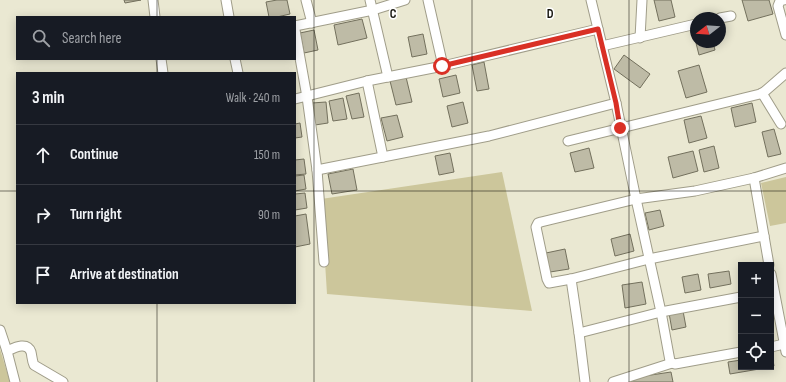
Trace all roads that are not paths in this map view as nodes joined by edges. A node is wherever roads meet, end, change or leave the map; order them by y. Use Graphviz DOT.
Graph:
graph roads {
  1 [pos="153,0"];
  2 [pos="226,0"];
  3 [pos="306,0"];
  4 [pos="370,0"];
  5 [pos="405,0"];
  6 [pos="428,0"];
  7 [pos="591,0"];
  8 [pos="642,0"];
  9 [pos="784,0"];
  10 [pos="373,10"];
  11 [pos="155,16"];
  12 [pos="229,16"];
  13 [pos="731,16"];
  14 [pos="726,17"];
  15 [pos="312,23"];
  16 [pos="296,26"];
  17 [pos="690,26"];
  18 [pos="598,29"];
  19 [pos="786,35"];
  20 [pos="296,36"];
  21 [pos="640,38"];
  22 [pos="602,46"];
  23 [pos="161,60"];
  24 [pos="235,60"];
  25 [pos="442,66"];
  26 [pos="163,72"];
  27 [pos="238,72"];
  28 [pos="786,72"];
  29 [pos="388,77"];
  30 [pos="367,81"];
  31 [pos="762,94"];
  32 [pos="307,97"];
  33 [pos="296,99"];
  34 [pos="616,103"];
  35 [pos="781,124"];
  36 [pos="620,128"];
  37 [pos="568,141"];
  38 [pos="383,157"];
  39 [pos="786,168"];
  40 [pos="317,170"];
  41 [pos="754,178"];
  42 [pos="636,199"];
  43 [pos="764,236"];
  44 [pos="649,259"];
  45 [pos="324,262"];
  46 [pos="768,262"];
  47 [pos="571,279"];
  48 [pos="774,295"];
  49 [pos="738,298"];
  50 [pos="661,312"];
  51 [pos="0,330"];
  52 [pos="784,330"];
  53 [pos="579,333"];
  54 [pos="774,347"];
  55 [pos="785,348"];
  56 [pos="7,351"];
  57 [pos="738,353"];
  58 [pos="672,363"];
  59 [pos="15,382"];
  60 [pos="63,382"];
  61 [pos="585,382"];
  62 [pos="613,382"];
  1 -- 11 [label="street"];
  2 -- 12 [label="street"];
  3 -- 15 [label="street"];
  4 -- 10 [label="street"];
  5 -- 10 [label="street"];
  6 -- 25 [label="street"];
  7 -- 18 [label="street"];
  8 -- 21 [label="street"];
  9 -- 19 [label="street"];
  10 -- 15 [label="street"];
  10 -- 29 [label="street"];
  13 -- 14 [label="street"];
  15 -- 16 [label="street"];
  17 -- 21 [label="street"];
  18 -- 22 [label="street"];
  18 -- 25 [label="street"];
  20 -- 32 [label="street"];
  21 -- 22 [label="street"];
  22 -- 34 [label="street"];
  23 -- 26 [label="street"];
  24 -- 27 [label="street"];
  25 -- 29 [label="street"];
  28 -- 31 [label="street"];
  29 -- 30 [label="street"];
  30 -- 32 [label="street"];
  30 -- 38 [label="street"];
  31 -- 35 [label="street"];
  31 -- 36 [label="street"];
  32 -- 33 [label="street"];
  32 -- 40 [label="street"];
  34 -- 36 [label="street"];
  34 -- 38 [label="street"];
  36 -- 37 [label="street"];
  36 -- 42 [label="street"];
  38 -- 40 [label="street"];
  39 -- 41 [label="street"];
  40 -- 45 [label="street"];
  41 -- 42 [label="street"];
  41 -- 43 [label="street"];
  42 -- 44 [label="street"];
  42 -- 47 [label="street"];
  43 -- 44 [label="street"];
  43 -- 46 [label="street"];
  44 -- 47 [label="street"];
  44 -- 50 [label="street"];
  47 -- 53 [label="street"];
  48 -- 52 [label="street"];
  49 -- 50 [label="street"];
  50 -- 53 [label="street"];
  50 -- 58 [label="street"];
  51 -- 56 [label="street"];
  52 -- 55 [label="street"];
  53 -- 61 [label="street"];
  54 -- 55 [label="street"];
  56 -- 59 [label="street"];
  56 -- 60 [label="street"];
  57 -- 58 [label="street"];
  58 -- 62 [label="street"];
}
